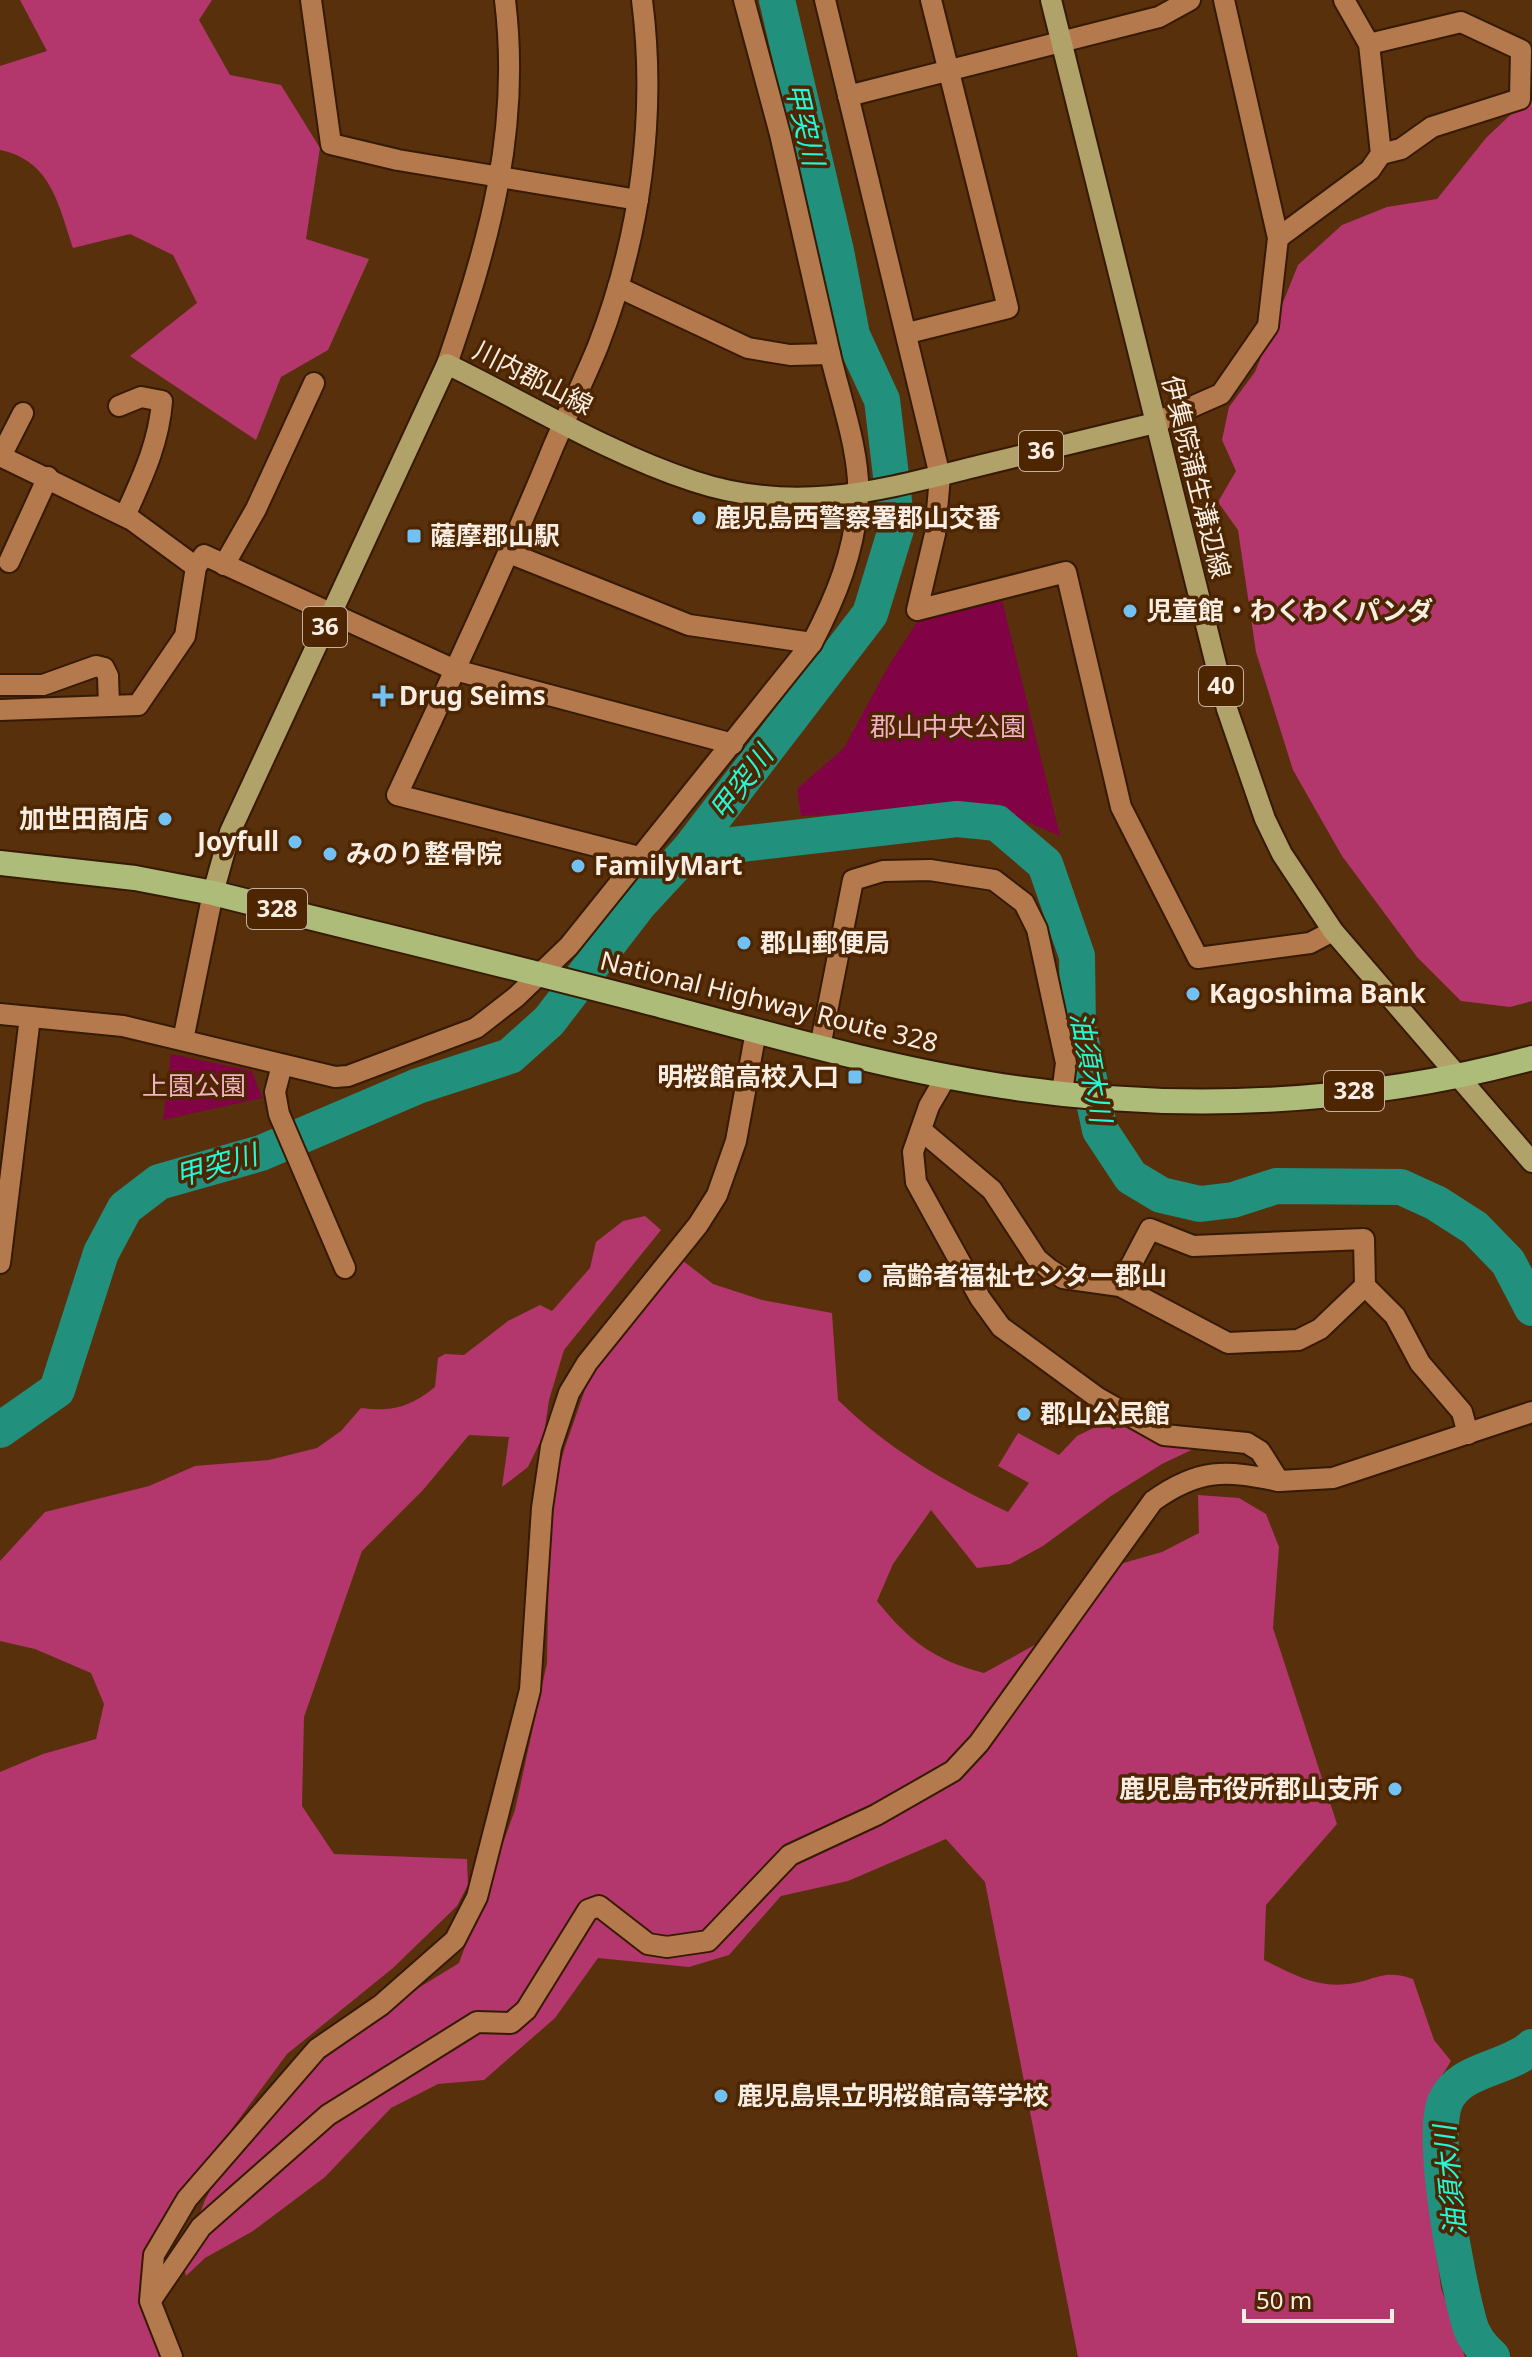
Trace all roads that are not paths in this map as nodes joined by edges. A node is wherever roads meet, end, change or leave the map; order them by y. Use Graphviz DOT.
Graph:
graph roads {
  1 [pos="311,0"];
  2 [pos="505,0"];
  3 [pos="642,0"];
  4 [pos="744,0"];
  5 [pos="825,0"];
  6 [pos="931,0"];
  7 [pos="1051,0"];
  8 [pos="1190,0"];
  9 [pos="1224,0"];
  10 [pos="1344,0"];
  11 [pos="1061,42"];
  12 [pos="1369,44"];
  13 [pos="948,71"];
  14 [pos="848,96"];
  15 [pos="1381,154"];
  16 [pos="502,178"];
  17 [pos="638,200"];
  18 [pos="1278,238"];
  19 [pos="618,287"];
  20 [pos="908,333"];
  21 [pos="830,354"];
  22 [pos="447,364"];
  23 [pos="314,383"];
  24 [pos="119,406"];
  25 [pos="23,413"];
  26 [pos="1155,423"];
  27 [pos="563,424"];
  28 [pos="0,456"];
  29 [pos="48,477"];
  30 [pos="934,477"];
  31 [pos="862,495"];
  32 [pos="125,516"];
  33 [pos="509,553"];
  34 [pos="9,562"];
  35 [pos="224,565"];
  36 [pos="196,567"];
  37 [pos="331,613"];
  38 [pos="812,643"];
  39 [pos="455,670"];
  40 [pos="0,685"];
  41 [pos="109,706"];
  42 [pos="0,710"];
  43 [pos="733,744"];
  44 [pos="639,857"];
  45 [pos="0,863"];
  46 [pos="213,893"];
  47 [pos="1333,931"];
  48 [pos="545,976"];
  49 [pos="0,1014"];
  50 [pos="30,1017"];
  51 [pos="756,1031"];
  52 [pos="183,1040"];
  53 [pos="820,1047"];
  54 [pos="1532,1058"];
  55 [pos="282,1065"];
  56 [pos="947,1075"];
  57 [pos="1456,1076"];
  58 [pos="1066,1094"];
  59 [pos="921,1130"];
  60 [pos="1532,1162"];
  61 [pos="0,1263"];
  62 [pos="345,1268"];
  63 [pos="1120,1286"];
  64 [pos="1365,1286"];
  65 [pos="1532,1412"];
  66 [pos="1468,1434"];
  67 [pos="1279,1481"];
  68 [pos="150,2301"];
  69 [pos="172,2357"];
  1 -- 16 [label="street"];
  2 -- 16 [label="street"];
  3 -- 17 [label="street"];
  4 -- 21 [label="street"];
  5 -- 14 [label="street"];
  6 -- 13 [label="street"];
  7 -- 11 [label="main road, 伊集院蒲生溝辺線 / 40"];
  8 -- 11 [label="street"];
  9 -- 18 [label="street"];
  10 -- 12 [label="street"];
  11 -- 13 [label="street"];
  11 -- 26 [label="main road, 伊集院蒲生溝辺線 / 40"];
  12 -- 15 [label="street"];
  12 -- 15 [label="street"];
  13 -- 14 [label="street"];
  13 -- 20 [label="street"];
  14 -- 20 [label="street"];
  15 -- 18 [label="street"];
  16 -- 17 [label="street"];
  16 -- 22 [label="street"];
  17 -- 19 [label="street"];
  18 -- 26 [label="street"];
  19 -- 21 [label="street"];
  19 -- 27 [label="street"];
  20 -- 30 [label="street"];
  21 -- 31 [label="street"];
  22 -- 27 [label="main road, 川内郡山線 / 36"];
  22 -- 37 [label="main road, 川内郡山線 / 36"];
  23 -- 35 [label="street"];
  24 -- 32 [label="street"];
  25 -- 28 [label="street"];
  26 -- 30 [label="main road, 川内郡山線 / 36"];
  26 -- 47 [label="main road, 伊集院蒲生溝辺線 / 40"];
  27 -- 31 [label="main road, 川内郡山線 / 36"];
  27 -- 33 [label="street"];
  28 -- 29 [label="street"];
  29 -- 32 [label="street"];
  29 -- 34 [label="street"];
  30 -- 31 [label="main road, 川内郡山線 / 36"];
  30 -- 47 [label="street"];
  31 -- 38 [label="street"];
  32 -- 36 [label="street"];
  33 -- 38 [label="street"];
  33 -- 39 [label="street"];
  35 -- 36 [label="street"];
  35 -- 37 [label="street"];
  36 -- 41 [label="street"];
  37 -- 39 [label="street"];
  37 -- 46 [label="main road, 川内郡山線 / 36"];
  38 -- 43 [label="street"];
  39 -- 43 [label="street"];
  39 -- 44 [label="street"];
  40 -- 41 [label="street"];
  41 -- 42 [label="street"];
  43 -- 44 [label="street"];
  44 -- 48 [label="street"];
  45 -- 46 [label="highway, National Highway Route 328 / 328"];
  46 -- 48 [label="highway, National Highway Route 328 / 328"];
  46 -- 52 [label="street"];
  47 -- 57 [label="main road, 伊集院蒲生溝辺線 / 40"];
  48 -- 51 [label="highway, National Highway Route 328 / 328"];
  48 -- 55 [label="street"];
  49 -- 50 [label="street"];
  50 -- 52 [label="street"];
  50 -- 61 [label="street"];
  51 -- 53 [label="highway, National Highway Route 328 / 328"];
  51 -- 68 [label="street"];
  52 -- 55 [label="street"];
  53 -- 56 [label="highway, National Highway Route 328 / 328"];
  53 -- 58 [label="street"];
  54 -- 57 [label="highway, National Highway Route 328 / 328"];
  55 -- 62 [label="street"];
  56 -- 58 [label="highway, National Highway Route 328 / 328"];
  56 -- 59 [label="street"];
  57 -- 58 [label="highway, National Highway Route 328 / 328"];
  57 -- 60 [label="main road, 伊集院蒲生溝辺線 / 40"];
  59 -- 63 [label="street"];
  59 -- 67 [label="street"];
  63 -- 64 [label="street"];
  63 -- 64 [label="street"];
  64 -- 66 [label="street"];
  65 -- 66 [label="street"];
  66 -- 67 [label="street"];
  67 -- 68 [label="street"];
  68 -- 69 [label="street"];
}
